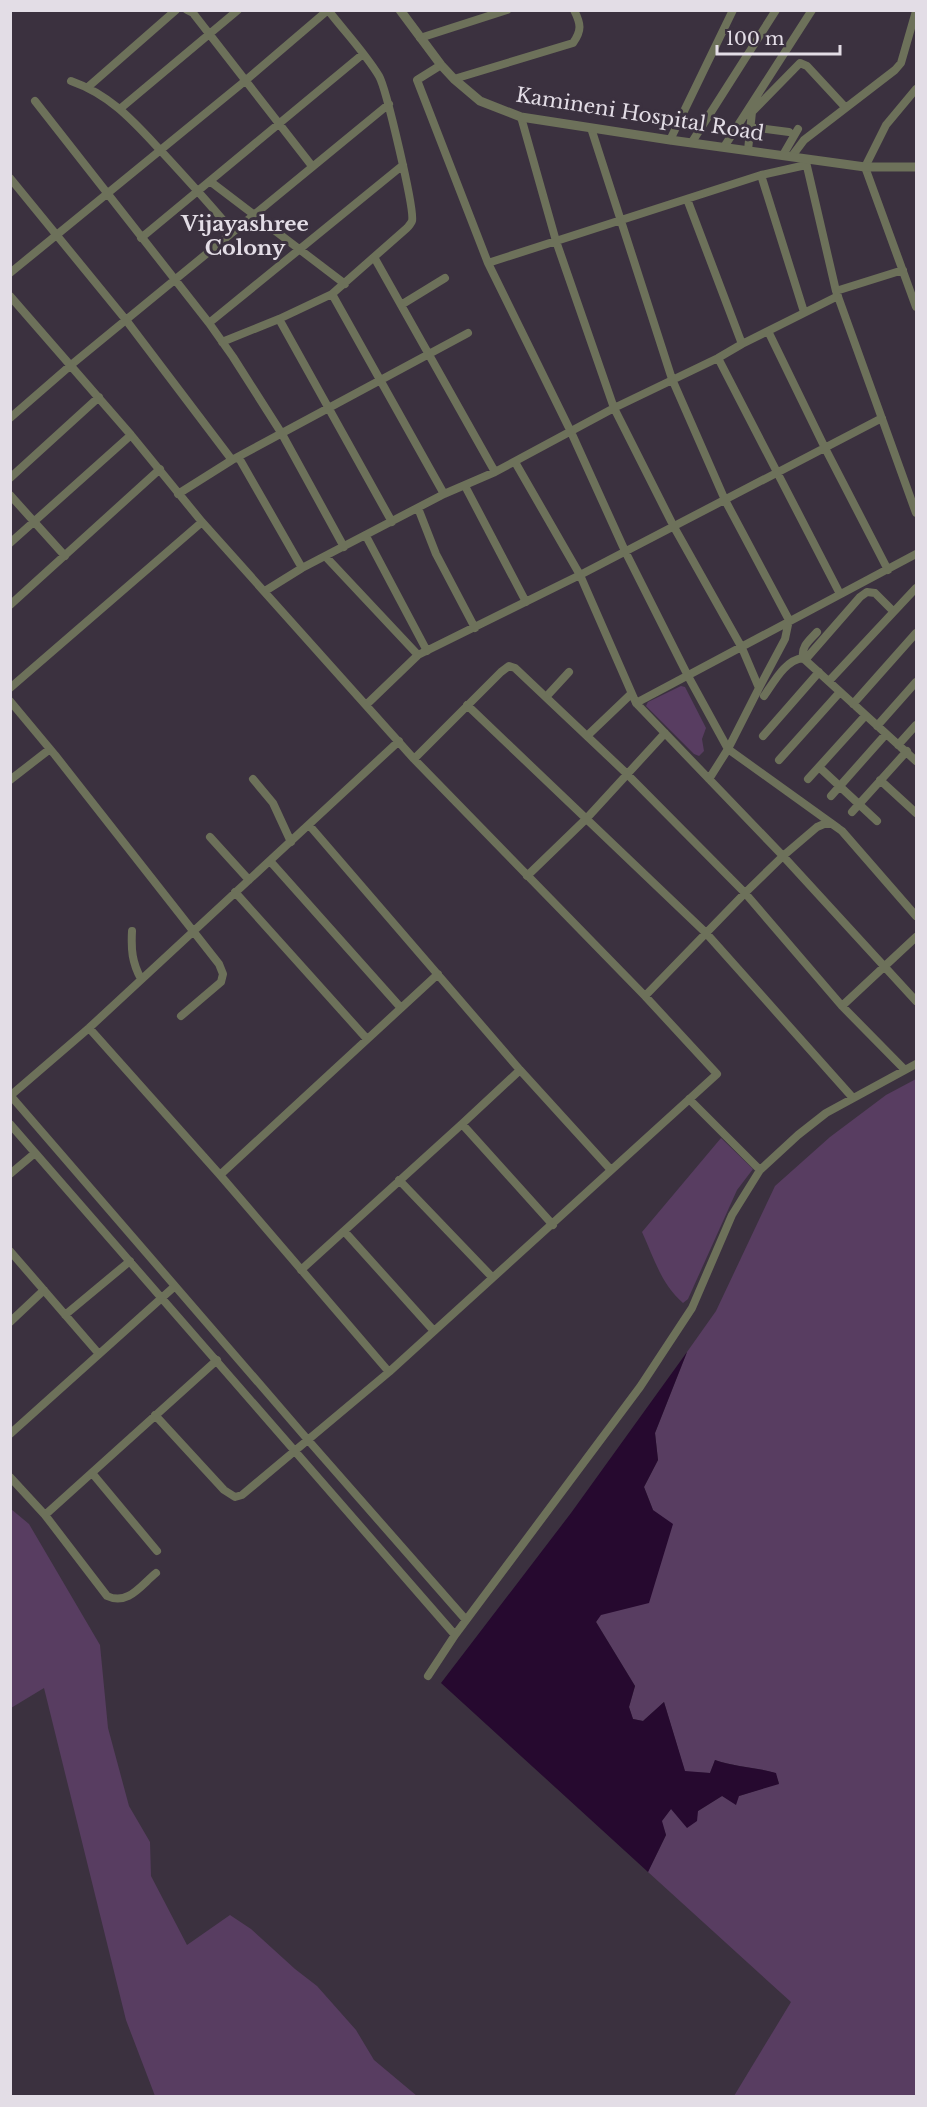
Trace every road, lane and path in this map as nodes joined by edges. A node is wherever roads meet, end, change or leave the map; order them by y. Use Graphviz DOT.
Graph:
graph roads {
  1 [pos="176,10"];
  2 [pos="187,10"];
  3 [pos="238,10"];
  4 [pos="400,10"];
  5 [pos="507,10"];
  6 [pos="574,10"];
  7 [pos="733,10"];
  8 [pos="776,10"];
  9 [pos="812,10"];
  10 [pos="328,11"];
  11 [pos="916,11"];
  12 [pos="208,34"];
  13 [pos="420,38"];
  14 [pos="363,54"];
  15 [pos="441,64"];
  16 [pos="454,79"];
  17 [pos="71,81"];
  18 [pos="245,81"];
  19 [pos="88,87"];
  20 [pos="916,88"];
  21 [pos="35,101"];
  22 [pos="389,104"];
  23 [pos="846,107"];
  24 [pos="121,108"];
  25 [pos="521,117"];
  26 [pos="279,124"];
  27 [pos="591,128"];
  28 [pos="750,128"];
  29 [pos="798,129"];
  30 [pos="789,132"];
  31 [pos="670,140"];
  32 [pos="692,142"];
  33 [pos="724,147"];
  34 [pos="748,150"];
  35 [pos="161,151"];
  36 [pos="788,155"];
  37 [pos="806,161"];
  38 [pos="403,165"];
  39 [pos="312,166"];
  40 [pos="865,167"];
  41 [pos="916,167"];
  42 [pos="761,176"];
  43 [pos="10,178"];
  44 [pos="211,182"];
  45 [pos="199,191"];
  46 [pos="107,194"];
  47 [pos="687,199"];
  48 [pos="255,214"];
  49 [pos="621,220"];
  50 [pos="233,232"];
  51 [pos="57,234"];
  52 [pos="141,238"];
  53 [pos="556,241"];
  54 [pos="299,249"];
  55 [pos="374,257"];
  56 [pos="488,263"];
  57 [pos="903,270"];
  58 [pos="10,273"];
  59 [pos="445,278"];
  60 [pos="174,279"];
  61 [pos="345,284"];
  62 [pos="837,293"];
  63 [pos="332,294"];
  64 [pos="10,296"];
  65 [pos="401,304"];
  66 [pos="916,307"];
  67 [pos="804,312"];
  68 [pos="279,319"];
  69 [pos="126,320"];
  70 [pos="209,322"];
  71 [pos="768,331"];
  72 [pos="468,333"];
  73 [pos="222,342"];
  74 [pos="742,344"];
  75 [pos="429,354"];
  76 [pos="718,358"];
  77 [pos="71,365"];
  78 [pos="672,379"];
  79 [pos="379,382"];
  80 [pos="99,397"];
  81 [pos="329,408"];
  82 [pos="614,408"];
  83 [pos="10,418"];
  84 [pos="882,418"];
  85 [pos="571,432"];
  86 [pos="282,434"];
  87 [pos="131,435"];
  88 [pos="825,448"];
  89 [pos="236,459"];
  90 [pos="515,462"];
  91 [pos="160,469"];
  92 [pos="495,472"];
  93 [pos="778,472"];
  94 [pos="10,478"];
  95 [pos="465,486"];
  96 [pos="178,494"];
  97 [pos="444,494"];
  98 [pos="10,495"];
  99 [pos="725,500"];
  100 [pos="418,508"];
  101 [pos="916,513"];
  102 [pos="34,522"];
  103 [pos="202,522"];
  104 [pos="392,522"];
  105 [pos="674,526"];
  106 [pos="366,536"];
  107 [pos="10,543"];
  108 [pos="344,547"];
  109 [pos="625,551"];
  110 [pos="916,554"];
  111 [pos="65,556"];
  112 [pos="326,557"];
  113 [pos="302,568"];
  114 [pos="888,570"];
  115 [pos="580,575"];
  116 [pos="916,588"];
  117 [pos="265,591"];
  118 [pos="840,594"];
  119 [pos="526,602"];
  120 [pos="10,605"];
  121 [pos="893,611"];
  122 [pos="789,620"];
  123 [pos="475,627"];
  124 [pos="817,632"];
  125 [pos="916,633"];
  126 [pos="742,648"];
  127 [pos="427,651"];
  128 [pos="418,655"];
  129 [pos="804,659"];
  130 [pos="569,672"];
  131 [pos="819,672"];
  132 [pos="688,676"];
  133 [pos="829,681"];
  134 [pos="916,682"];
  135 [pos="10,688"];
  136 [pos="759,688"];
  137 [pos="840,692"];
  138 [pos="631,694"];
  139 [pos="764,696"];
  140 [pos="546,697"];
  141 [pos="10,701"];
  142 [pos="636,703"];
  143 [pos="853,704"];
  144 [pos="366,705"];
  145 [pos="466,705"];
  146 [pos="865,716"];
  147 [pos="916,725"];
  148 [pos="877,726"];
  149 [pos="665,733"];
  150 [pos="886,734"];
  151 [pos="588,736"];
  152 [pos="763,736"];
  153 [pos="399,741"];
  154 [pos="898,745"];
  155 [pos="50,749"];
  156 [pos="728,749"];
  157 [pos="907,751"];
  158 [pos="414,759"];
  159 [pos="779,760"];
  160 [pos="916,761"];
  161 [pos="819,767"];
  162 [pos="626,773"];
  163 [pos="253,779"];
  164 [pos="709,779"];
  165 [pos="808,779"];
  166 [pos="10,780"];
  167 [pos="880,780"];
  168 [pos="840,786"];
  169 [pos="831,796"];
  170 [pos="859,804"];
  171 [pos="852,812"];
  172 [pos="915,815"];
  173 [pos="587,818"];
  174 [pos="877,821"];
  175 [pos="309,825"];
  176 [pos="838,828"];
  177 [pos="210,837"];
  178 [pos="291,842"];
  179 [pos="783,856"];
  180 [pos="270,861"];
  181 [pos="527,876"];
  182 [pos="249,880"];
  183 [pos="235,892"];
  184 [pos="745,893"];
  185 [pos="916,916"];
  186 [pos="194,930"];
  187 [pos="132,931"];
  188 [pos="706,933"];
  189 [pos="916,937"];
  190 [pos="884,967"];
  191 [pos="438,975"];
  192 [pos="141,979"];
  193 [pos="645,996"];
  194 [pos="916,1001"];
  195 [pos="842,1006"];
  196 [pos="401,1008"];
  197 [pos="182,1016"];
  198 [pos="89,1028"];
  199 [pos="367,1039"];
  200 [pos="916,1064"];
  201 [pos="520,1070"];
  202 [pos="904,1070"];
  203 [pos="11,1096"];
  204 [pos="853,1098"];
  205 [pos="689,1099"];
  206 [pos="10,1124"];
  207 [pos="462,1125"];
  208 [pos="35,1153"];
  209 [pos="611,1170"];
  210 [pos="760,1170"];
  211 [pos="10,1174"];
  212 [pos="220,1175"];
  213 [pos="399,1180"];
  214 [pos="553,1224"];
  215 [pos="344,1231"];
  216 [pos="10,1251"];
  217 [pos="130,1261"];
  218 [pos="301,1270"];
  219 [pos="492,1277"];
  220 [pos="175,1286"];
  221 [pos="44,1290"];
  222 [pos="162,1299"];
  223 [pos="65,1315"];
  224 [pos="10,1322"];
  225 [pos="434,1331"];
  226 [pos="99,1354"];
  227 [pos="217,1360"];
  228 [pos="389,1372"];
  229 [pos="155,1415"];
  230 [pos="10,1434"];
  231 [pos="308,1440"];
  232 [pos="295,1450"];
  233 [pos="92,1473"];
  234 [pos="10,1477"];
  235 [pos="45,1515"];
  236 [pos="157,1551"];
  237 [pos="156,1572"];
  238 [pos="466,1620"];
  239 [pos="455,1635"];
  240 [pos="428,1676"];
  1 -- 19 [label="street"];
  2 -- 12 [label="street"];
  3 -- 12 [label="street"];
  4 -- 13 [label="street, Kamineni Hospital Road"];
  5 -- 13 [label="street"];
  6 -- 16 [label="street"];
  7 -- 31 [label="street"];
  8 -- 32 [label="street"];
  9 -- 33 [label="street"];
  10 -- 14 [label="street"];
  10 -- 18 [label="street"];
  11 -- 23 [label="street"];
  12 -- 18 [label="street"];
  12 -- 24 [label="street"];
  13 -- 15 [label="street, Kamineni Hospital Road"];
  14 -- 22 [label="street"];
  14 -- 26 [label="street"];
  15 -- 16 [label="street, Kamineni Hospital Road"];
  15 -- 56 [label="street"];
  16 -- 25 [label="street, Kamineni Hospital Road"];
  17 -- 19 [label="street"];
  18 -- 26 [label="street"];
  18 -- 35 [label="street"];
  19 -- 24 [label="street"];
  20 -- 40 [label="street"];
  21 -- 46 [label="street"];
  22 -- 38 [label="street"];
  22 -- 39 [label="street"];
  23 -- 28 [label="street"];
  23 -- 36 [label="street"];
  24 -- 35 [label="street"];
  25 -- 27 [label="street, Kamineni Hospital Road"];
  25 -- 53 [label="street"];
  26 -- 39 [label="street"];
  26 -- 44 [label="street"];
  27 -- 31 [label="street, Kamineni Hospital Road"];
  27 -- 49 [label="street"];
  28 -- 30 [label="street"];
  28 -- 34 [label="street"];
  29 -- 36 [label="street"];
  31 -- 32 [label="street, Kamineni Hospital Road"];
  32 -- 33 [label="street, Kamineni Hospital Road"];
  33 -- 34 [label="street, Kamineni Hospital Road"];
  34 -- 36 [label="street, Kamineni Hospital Road"];
  35 -- 45 [label="street"];
  35 -- 46 [label="street"];
  36 -- 37 [label="street, Kamineni Hospital Road"];
  37 -- 40 [label="street, Kamineni Hospital Road"];
  37 -- 42 [label="street"];
  37 -- 62 [label="street"];
  38 -- 54 [label="street"];
  38 -- 55 [label="street"];
  39 -- 48 [label="street"];
  40 -- 41 [label="street, Kamineni Hospital Road"];
  40 -- 57 [label="street"];
  42 -- 47 [label="street"];
  42 -- 67 [label="street"];
  43 -- 51 [label="street"];
  44 -- 45 [label="street"];
  44 -- 48 [label="street"];
  45 -- 50 [label="street"];
  45 -- 52 [label="street"];
  46 -- 51 [label="street"];
  46 -- 52 [label="street"];
  47 -- 49 [label="street"];
  47 -- 74 [label="street"];
  48 -- 50 [label="street"];
  48 -- 54 [label="street"];
  49 -- 53 [label="street"];
  49 -- 78 [label="street"];
  50 -- 60 [label="street"];
  51 -- 58 [label="street"];
  51 -- 69 [label="street"];
  52 -- 60 [label="street"];
  53 -- 56 [label="street"];
  53 -- 82 [label="street"];
  54 -- 61 [label="street"];
  54 -- 70 [label="street"];
  55 -- 61 [label="street"];
  55 -- 65 [label="street"];
  56 -- 85 [label="street"];
  57 -- 62 [label="street"];
  57 -- 66 [label="street"];
  59 -- 65 [label="street"];
  60 -- 69 [label="street"];
  60 -- 70 [label="street"];
  61 -- 63 [label="street"];
  62 -- 67 [label="street"];
  62 -- 84 [label="street"];
  63 -- 68 [label="street"];
  63 -- 79 [label="street"];
  64 -- 77 [label="street"];
  65 -- 75 [label="street"];
  67 -- 71 [label="street"];
  68 -- 73 [label="street"];
  68 -- 81 [label="street"];
  69 -- 77 [label="street"];
  69 -- 89 [label="street"];
  70 -- 73 [label="street"];
  71 -- 74 [label="street"];
  71 -- 88 [label="street"];
  72 -- 75 [label="street"];
  73 -- 86 [label="street"];
  74 -- 76 [label="street"];
  75 -- 79 [label="street"];
  75 -- 92 [label="street"];
  76 -- 78 [label="street"];
  76 -- 93 [label="street"];
  77 -- 80 [label="street"];
  77 -- 83 [label="street"];
  78 -- 82 [label="street"];
  78 -- 99 [label="street"];
  79 -- 81 [label="street"];
  79 -- 97 [label="street"];
  80 -- 87 [label="street"];
  80 -- 94 [label="street"];
  81 -- 86 [label="street"];
  81 -- 104 [label="street"];
  82 -- 85 [label="street"];
  82 -- 105 [label="street"];
  84 -- 88 [label="street"];
  84 -- 101 [label="street"];
  85 -- 90 [label="street"];
  85 -- 109 [label="street"];
  86 -- 89 [label="street"];
  86 -- 108 [label="street"];
  87 -- 91 [label="street"];
  87 -- 102 [label="street"];
  88 -- 93 [label="street"];
  88 -- 114 [label="street"];
  89 -- 96 [label="street"];
  89 -- 113 [label="street"];
  90 -- 92 [label="street"];
  90 -- 115 [label="street"];
  91 -- 96 [label="street"];
  91 -- 111 [label="street"];
  92 -- 95 [label="street"];
  93 -- 99 [label="street"];
  93 -- 118 [label="street"];
  95 -- 97 [label="street"];
  95 -- 119 [label="street"];
  96 -- 103 [label="street"];
  97 -- 100 [label="street"];
  98 -- 102 [label="street"];
  99 -- 105 [label="street"];
  99 -- 122 [label="street"];
  100 -- 104 [label="street"];
  100 -- 123 [label="street"];
  102 -- 107 [label="street"];
  102 -- 111 [label="street"];
  103 -- 117 [label="street"];
  103 -- 135 [label="street"];
  104 -- 106 [label="street"];
  105 -- 109 [label="street"];
  105 -- 126 [label="street"];
  106 -- 108 [label="street"];
  106 -- 127 [label="street"];
  108 -- 112 [label="street"];
  109 -- 115 [label="street"];
  109 -- 132 [label="street"];
  110 -- 114 [label="street"];
  111 -- 120 [label="street"];
  112 -- 113 [label="street"];
  112 -- 128 [label="street"];
  113 -- 117 [label="street"];
  114 -- 118 [label="street"];
  115 -- 119 [label="street"];
  115 -- 138 [label="street"];
  116 -- 121 [label="street"];
  117 -- 144 [label="street"];
  118 -- 122 [label="street"];
  119 -- 123 [label="street"];
  121 -- 129 [label="street"];
  121 -- 133 [label="street"];
  122 -- 126 [label="street"];
  122 -- 136 [label="street"];
  123 -- 127 [label="street"];
  124 -- 129 [label="street"];
  125 -- 143 [label="street"];
  126 -- 132 [label="street"];
  126 -- 136 [label="street"];
  127 -- 128 [label="street"];
  128 -- 144 [label="street"];
  129 -- 131 [label="street"];
  129 -- 139 [label="street"];
  130 -- 140 [label="street"];
  131 -- 133 [label="street"];
  131 -- 152 [label="street"];
  132 -- 142 [label="street"];
  132 -- 156 [label="street"];
  133 -- 137 [label="street"];
  134 -- 148 [label="street"];
  136 -- 156 [label="street"];
  137 -- 143 [label="street"];
  137 -- 159 [label="street"];
  138 -- 142 [label="street"];
  138 -- 151 [label="street"];
  140 -- 145 [label="street"];
  140 -- 151 [label="street"];
  141 -- 155 [label="street"];
  142 -- 149 [label="street"];
  143 -- 146 [label="street"];
  144 -- 153 [label="street"];
  145 -- 158 [label="street"];
  145 -- 173 [label="street"];
  146 -- 148 [label="street"];
  146 -- 161 [label="street"];
  147 -- 154 [label="street"];
  148 -- 150 [label="street"];
  149 -- 162 [label="street"];
  149 -- 164 [label="street"];
  150 -- 154 [label="street"];
  150 -- 168 [label="street"];
  151 -- 162 [label="street"];
  153 -- 158 [label="street"];
  153 -- 175 [label="street"];
  154 -- 157 [label="street"];
  155 -- 166 [label="street"];
  155 -- 186 [label="street"];
  156 -- 164 [label="street"];
  156 -- 176 [label="street"];
  157 -- 160 [label="street"];
  157 -- 167 [label="street"];
  158 -- 181 [label="street"];
  161 -- 165 [label="street"];
  161 -- 168 [label="street"];
  162 -- 173 [label="street"];
  162 -- 184 [label="street"];
  163 -- 178 [label="street"];
  164 -- 179 [label="street"];
  167 -- 170 [label="street"];
  167 -- 172 [label="street"];
  168 -- 169 [label="street"];
  168 -- 170 [label="street"];
  170 -- 171 [label="street"];
  170 -- 174 [label="street"];
  173 -- 181 [label="street"];
  173 -- 188 [label="street"];
  175 -- 178 [label="street"];
  175 -- 191 [label="street"];
  176 -- 179 [label="street"];
  176 -- 185 [label="street"];
  177 -- 182 [label="street"];
  178 -- 180 [label="street"];
  179 -- 184 [label="street"];
  179 -- 190 [label="street"];
  180 -- 182 [label="street"];
  180 -- 196 [label="street"];
  181 -- 193 [label="street"];
  182 -- 183 [label="street"];
  183 -- 186 [label="street"];
  183 -- 199 [label="street"];
  184 -- 188 [label="street"];
  184 -- 195 [label="street"];
  186 -- 192 [label="street"];
  186 -- 197 [label="street"];
  187 -- 192 [label="street"];
  188 -- 193 [label="street"];
  188 -- 204 [label="street"];
  189 -- 190 [label="street"];
  190 -- 194 [label="street"];
  190 -- 195 [label="street"];
  191 -- 196 [label="street"];
  191 -- 201 [label="street"];
  192 -- 198 [label="street"];
  193 -- 205 [label="street"];
  195 -- 202 [label="street"];
  196 -- 199 [label="street"];
  198 -- 203 [label="street"];
  198 -- 212 [label="street"];
  199 -- 212 [label="street"];
  200 -- 202 [label="street"];
  201 -- 207 [label="street"];
  201 -- 209 [label="street"];
  202 -- 204 [label="street"];
  203 -- 220 [label="street"];
  204 -- 210 [label="street"];
  205 -- 209 [label="street"];
  205 -- 210 [label="street"];
  206 -- 208 [label="street"];
  207 -- 213 [label="street"];
  207 -- 214 [label="street"];
  208 -- 211 [label="street"];
  208 -- 217 [label="street"];
  209 -- 214 [label="street"];
  210 -- 238 [label="street"];
  212 -- 218 [label="street"];
  213 -- 215 [label="street"];
  213 -- 219 [label="street"];
  214 -- 219 [label="street"];
  215 -- 218 [label="street"];
  215 -- 225 [label="street"];
  216 -- 221 [label="street"];
  217 -- 222 [label="street"];
  217 -- 223 [label="street"];
  218 -- 228 [label="street"];
  219 -- 225 [label="street"];
  220 -- 222 [label="street"];
  220 -- 231 [label="street"];
  221 -- 223 [label="street"];
  221 -- 224 [label="street"];
  222 -- 226 [label="street"];
  222 -- 227 [label="street"];
  223 -- 226 [label="street"];
  225 -- 228 [label="street"];
  226 -- 230 [label="street"];
  227 -- 229 [label="street"];
  227 -- 232 [label="street"];
  228 -- 231 [label="street"];
  229 -- 232 [label="street"];
  229 -- 233 [label="street"];
  231 -- 232 [label="street"];
  231 -- 238 [label="street"];
  232 -- 239 [label="street"];
  233 -- 235 [label="street"];
  233 -- 236 [label="street"];
  234 -- 235 [label="street"];
  235 -- 237 [label="street"];
  238 -- 239 [label="street"];
  239 -- 240 [label="street"];
}
